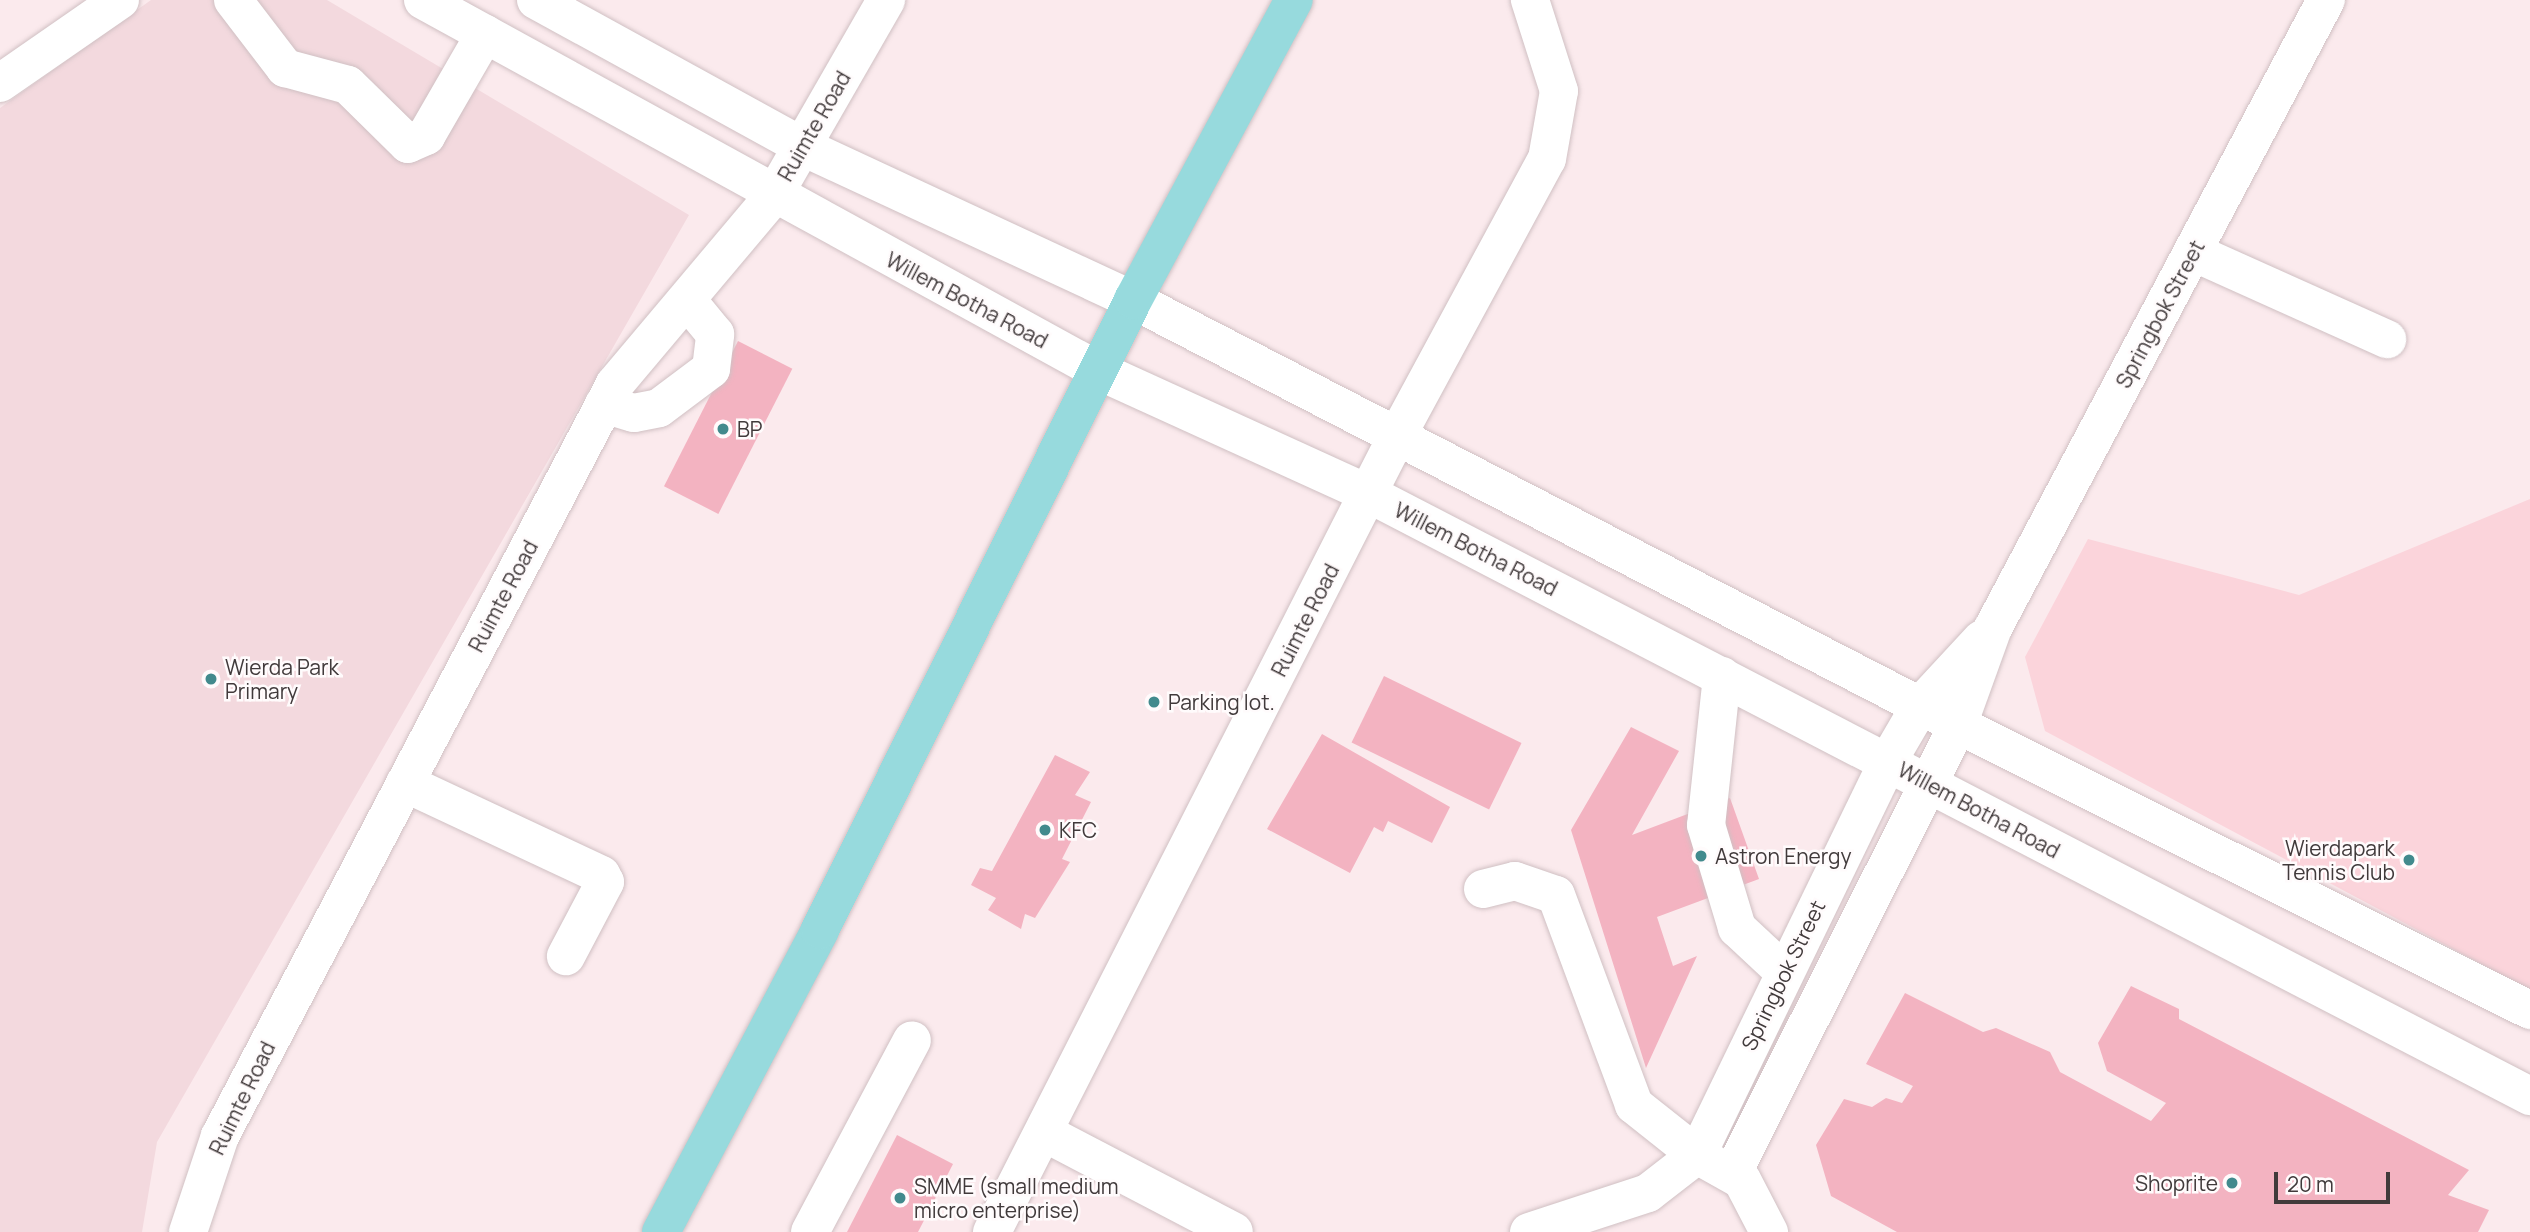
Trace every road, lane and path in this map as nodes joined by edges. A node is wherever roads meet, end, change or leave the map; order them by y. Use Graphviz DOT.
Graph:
graph roads {
  1 [pos="120,0"];
  2 [pos="233,0"];
  3 [pos="424,0"];
  4 [pos="536,0"];
  5 [pos="886,0"];
  6 [pos="1294,0"];
  7 [pos="1530,0"];
  8 [pos="2326,0"];
  9 [pos="485,34"];
  10 [pos="0,83"];
  11 [pos="803,147"];
  12 [pos="774,195"];
  13 [pos="2193,252"];
  14 [pos="687,300"];
  15 [pos="1133,300"];
  16 [pos="2387,339"];
  17 [pos="1099,371"];
  18 [pos="604,404"];
  19 [pos="1397,436"];
  20 [pos="1369,494"];
  21 [pos="1993,628"];
  22 [pos="1722,676"];
  23 [pos="1920,706"];
  24 [pos="1958,725"];
  25 [pos="1888,761"];
  26 [pos="405,783"];
  27 [pos="1926,783"];
  28 [pos="1483,889"];
  29 [pos="566,956"];
  30 [pos="1784,972"];
  31 [pos="2530,1010"];
  32 [pos="912,1040"];
  33 [pos="2530,1096"];
  34 [pos="1045,1133"];
  35 [pos="1697,1155"];
  36 [pos="1733,1172"];
  37 [pos="1226,1230"];
  38 [pos="188,1232"];
  39 [pos="661,1232"];
  40 [pos="810,1232"];
  41 [pos="992,1232"];
  42 [pos="1529,1232"];
  43 [pos="1769,1232"];
  1 -- 10 [label="street"];
  2 -- 9 [label="street"];
  3 -- 9 [label="street, Willem Botha Road"];
  4 -- 11 [label="street"];
  5 -- 11 [label="street, Ruimte Road"];
  6 -- 15 [label="main road"];
  7 -- 19 [label="street, Ruimte Road"];
  8 -- 13 [label="street, Springbok Street"];
  9 -- 12 [label="street, Willem Botha Road"];
  11 -- 12 [label="street, Ruimte Road"];
  11 -- 15 [label="street"];
  12 -- 14 [label="street, Ruimte Road"];
  12 -- 17 [label="street, Willem Botha Road"];
  13 -- 16 [label="street"];
  13 -- 21 [label="street, Springbok Street"];
  14 -- 18 [label="street, Ruimte Road"];
  14 -- 18 [label="street"];
  15 -- 17 [label="main road"];
  15 -- 19 [label="street"];
  17 -- 20 [label="street, Willem Botha Road"];
  17 -- 39 [label="main road"];
  18 -- 26 [label="street, Ruimte Road"];
  19 -- 20 [label="street, Ruimte Road"];
  19 -- 23 [label="street"];
  20 -- 22 [label="street, Willem Botha Road"];
  20 -- 34 [label="street, Ruimte Road"];
  21 -- 23 [label="street, Springbok Street"];
  21 -- 24 [label="street, Springbok Street"];
  22 -- 25 [label="street, Willem Botha Road"];
  22 -- 30 [label="street"];
  23 -- 24 [label="street"];
  23 -- 25 [label="street, Springbok Street"];
  24 -- 27 [label="street, Springbok Street"];
  24 -- 31 [label="street"];
  25 -- 27 [label="street, Willem Botha Road"];
  25 -- 30 [label="street, Springbok Street"];
  26 -- 29 [label="street"];
  26 -- 38 [label="street, Ruimte Road"];
  27 -- 33 [label="street, Willem Botha Road"];
  27 -- 36 [label="street, Springbok Street"];
  28 -- 35 [label="street"];
  30 -- 35 [label="street, Springbok Street"];
  32 -- 40 [label="street"];
  34 -- 37 [label="street"];
  34 -- 41 [label="street, Ruimte Road"];
  35 -- 36 [label="street"];
  35 -- 42 [label="street, Springbok Street"];
  36 -- 43 [label="street"];
}
